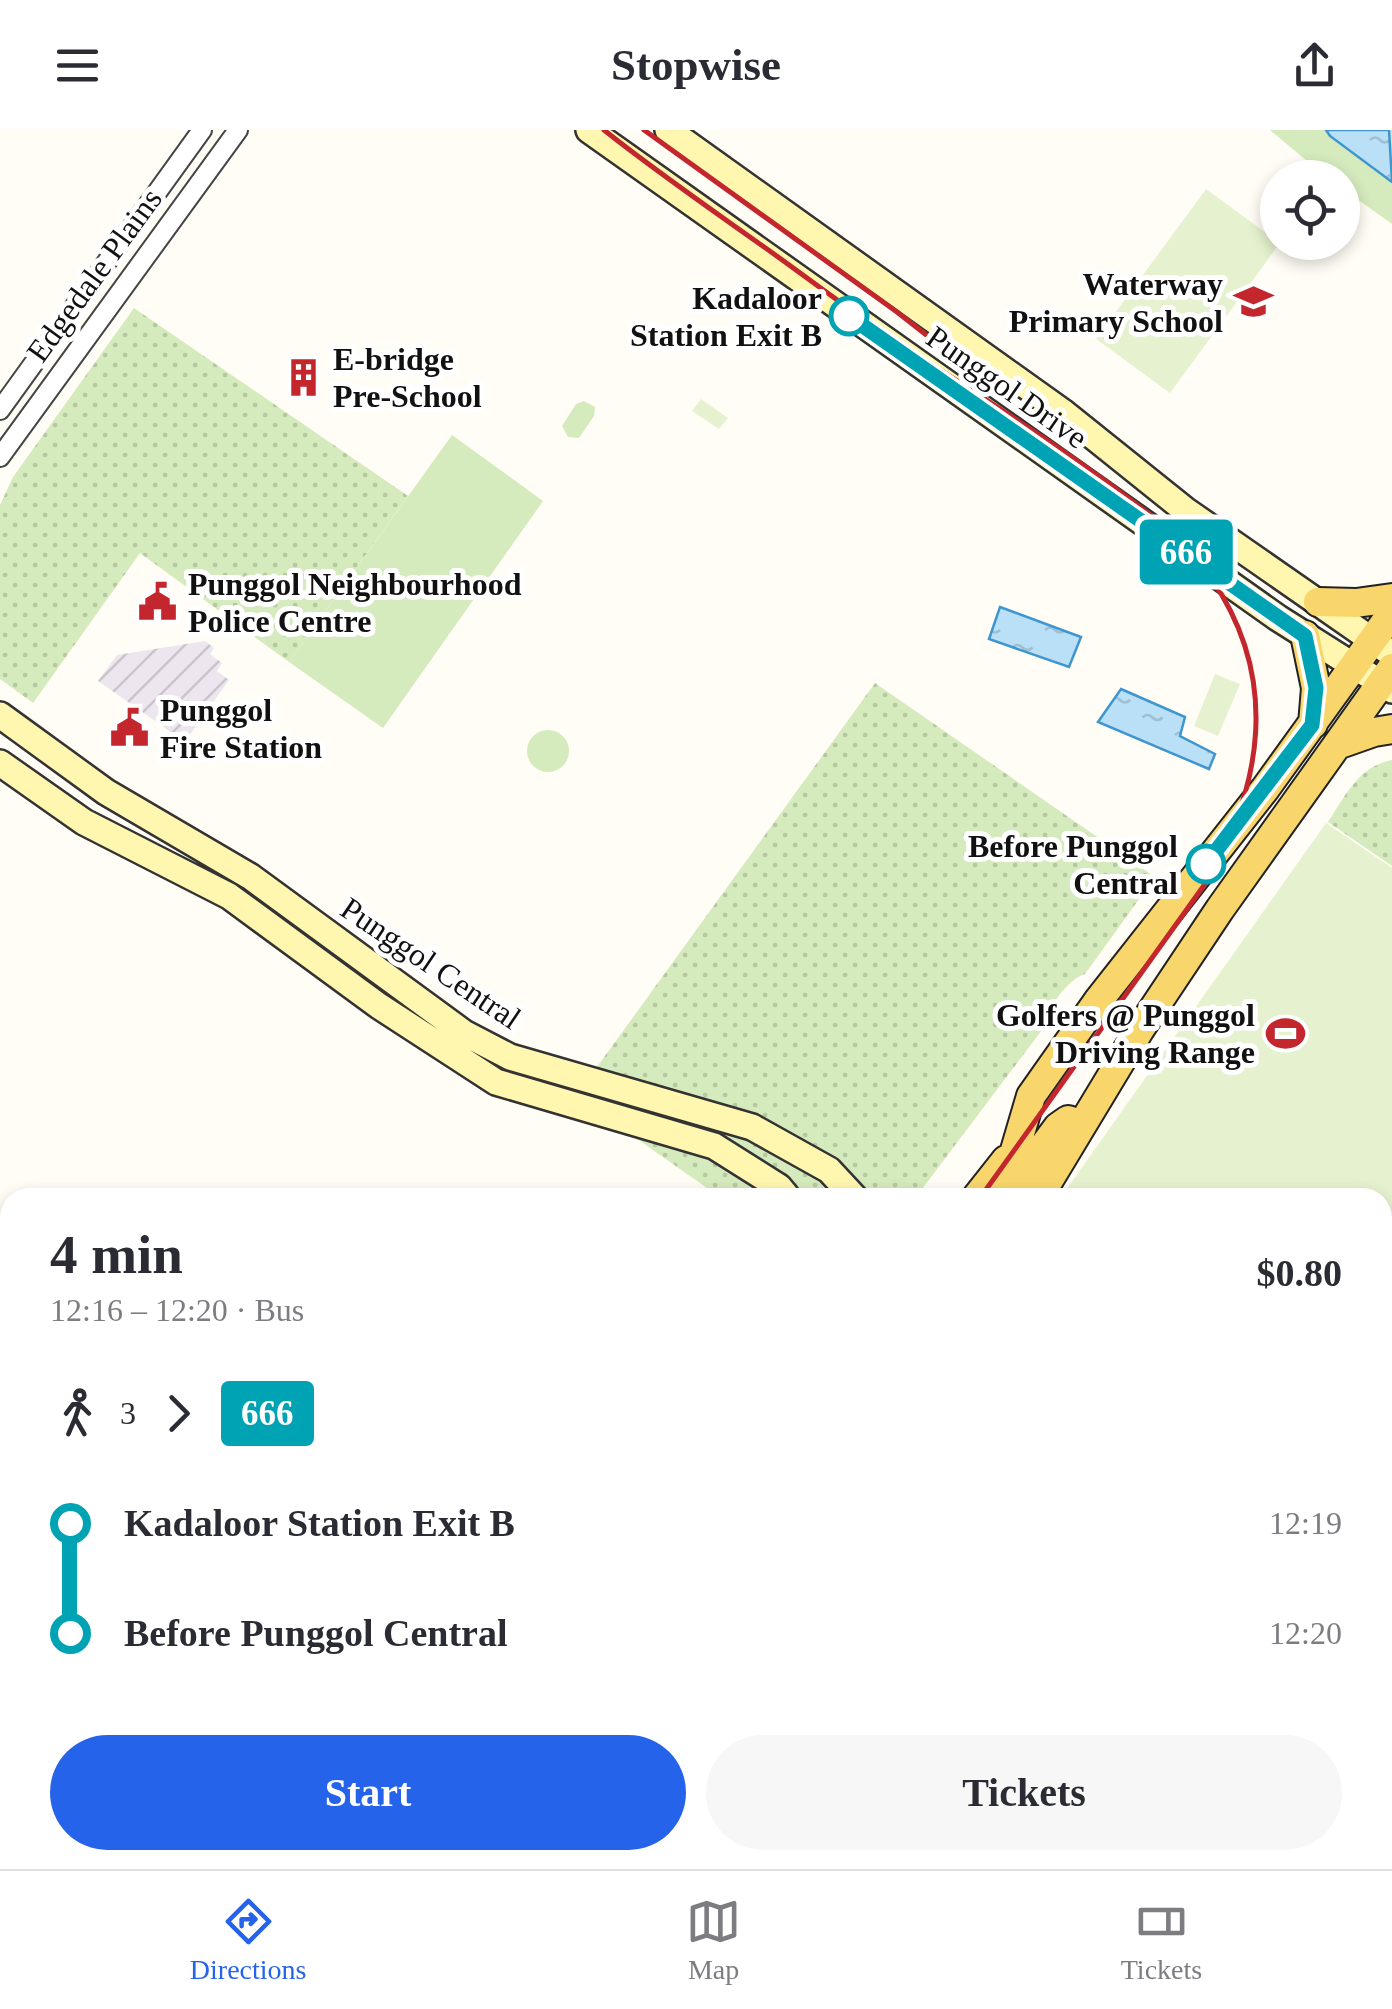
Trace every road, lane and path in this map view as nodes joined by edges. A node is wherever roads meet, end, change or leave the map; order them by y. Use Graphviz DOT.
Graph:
graph roads {
  1 [pos="202,130"];
  2 [pos="238,130"];
  3 [pos="590,130"];
  4 [pos="668,130"];
  5 [pos="0,410"];
  6 [pos="0,458"];
  7 [pos="1392,598"];
  8 [pos="1318,602"];
  9 [pos="1392,613"];
  10 [pos="1305,636"];
  11 [pos="1382,647"];
  12 [pos="1354,666"];
  13 [pos="1388,680"];
  14 [pos="0,716"];
  15 [pos="1312,725"];
  16 [pos="1392,729"];
  17 [pos="1337,745"];
  18 [pos="0,763"];
  19 [pos="1098,1001"];
  20 [pos="1140,1028"];
  21 [pos="1080,1124"];
  22 [pos="1016,1147"];
  23 [pos="780,1188"];
  24 [pos="846,1188"];
  25 [pos="984,1188"];
  26 [pos="1006,1188"];
  27 [pos="1012,1188"];
  28 [pos="1045,1188"];
  1 -- 5 [label="street, Edgedale Plains"];
  2 -- 6 [label="street, Edgedale Plains"];
  3 -- 10 [label="main road, Punggol Drive"];
  4 -- 8 [label="main road, Punggol Drive"];
  7 -- 8 [label="main road"];
  8 -- 11 [label="main road, Punggol Drive"];
  9 -- 11 [label="main road"];
  10 -- 12 [label="main road, Punggol Drive"];
  10 -- 15 [label="main road"];
  11 -- 12 [label="main road"];
  12 -- 13 [label="main road, Punggol Drive"];
  12 -- 15 [label="main road"];
  13 -- 17 [label="main road"];
  14 -- 24 [label="main road, Punggol Central"];
  15 -- 19 [label="main road"];
  16 -- 17 [label="main road"];
  17 -- 20 [label="main road"];
  18 -- 23 [label="main road, Punggol Central"];
  19 -- 20 [label="main road"];
  19 -- 22 [label="main road"];
  20 -- 21 [label="main road"];
  21 -- 27 [label="main road"];
  21 -- 28 [label="main road"];
  22 -- 25 [label="main road"];
  22 -- 26 [label="main road"];
}
